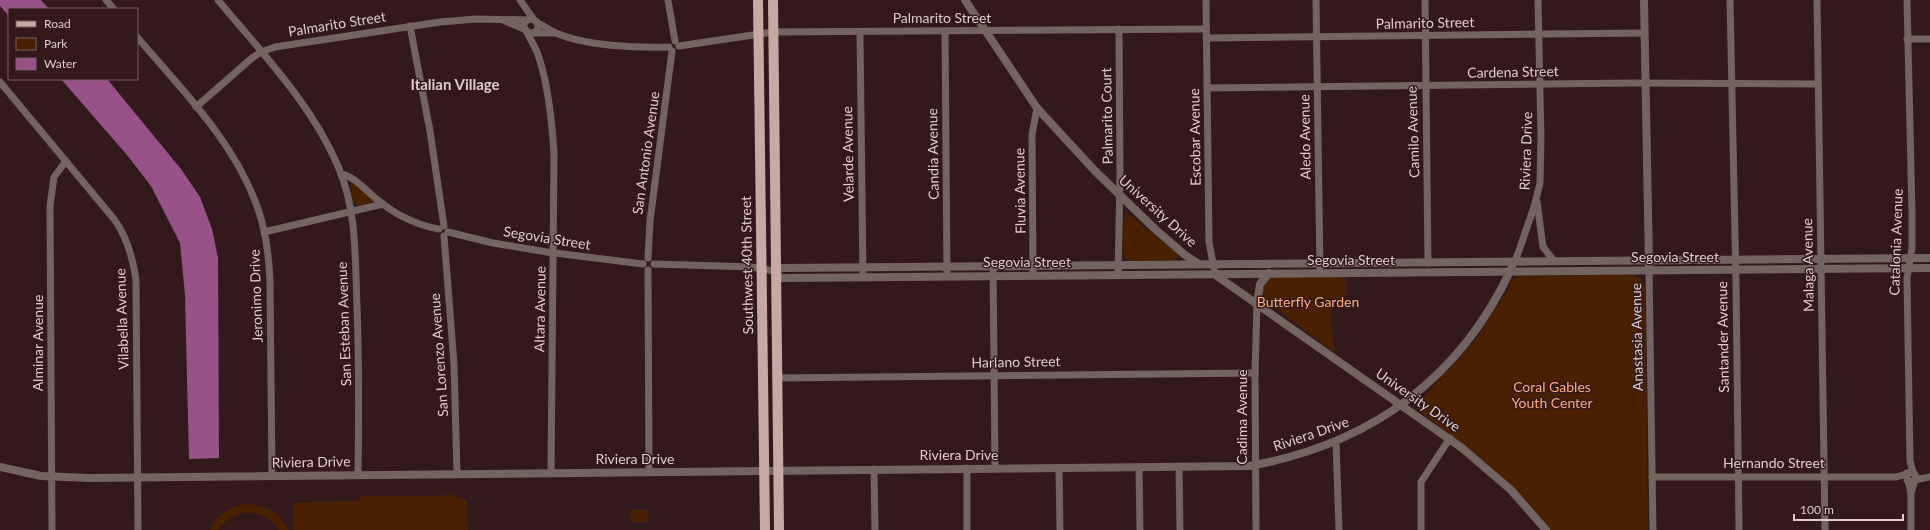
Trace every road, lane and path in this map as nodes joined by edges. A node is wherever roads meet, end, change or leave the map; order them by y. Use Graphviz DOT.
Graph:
graph roads {
  1 [pos="106,0"];
  2 [pos="218,0"];
  3 [pos="668,0"];
  4 [pos="758,0"];
  5 [pos="773,0"];
  6 [pos="965,0"];
  7 [pos="1206,0"];
  8 [pos="1316,0"];
  9 [pos="1425,0"];
  10 [pos="1538,0"];
  11 [pos="1644,0"];
  12 [pos="1730,0"];
  13 [pos="1817,0"];
  14 [pos="1907,0"];
  15 [pos="521,1"];
  16 [pos="113,8"];
  17 [pos="503,20"];
  18 [pos="410,26"];
  19 [pos="531,26"];
  20 [pos="1119,29"];
  21 [pos="1206,29"];
  22 [pos="945,31"];
  23 [pos="985,31"];
  24 [pos="556,32"];
  25 [pos="773,32"];
  26 [pos="860,32"];
  27 [pos="759,33"];
  28 [pos="1644,33"];
  29 [pos="1539,35"];
  30 [pos="1425,36"];
  31 [pos="138,37"];
  32 [pos="1316,37"];
  33 [pos="1206,38"];
  34 [pos="1907,39"];
  35 [pos="1930,39"];
  36 [pos="677,43"];
  37 [pos="671,49"];
  38 [pos="262,52"];
  39 [pos="0,82"];
  40 [pos="1645,84"];
  41 [pos="1732,84"];
  42 [pos="1818,84"];
  43 [pos="1317,85"];
  44 [pos="1540,85"];
  45 [pos="1425,86"];
  46 [pos="1207,88"];
  47 [pos="196,107"];
  48 [pos="1037,108"];
  49 [pos="66,161"];
  50 [pos="341,174"];
  51 [pos="1120,195"];
  52 [pos="1536,200"];
  53 [pos="383,204"];
  54 [pos="352,212"];
  55 [pos="444,231"];
  56 [pos="264,232"];
  57 [pos="554,253"];
  58 [pos="1910,258"];
  59 [pos="1930,258"];
  60 [pos="1821,259"];
  61 [pos="1735,260"];
  62 [pos="645,261"];
  63 [pos="1554,261"];
  64 [pos="1649,261"];
  65 [pos="1515,262"];
  66 [pos="1428,263"];
  67 [pos="1199,264"];
  68 [pos="1212,264"];
  69 [pos="1320,264"];
  70 [pos="1118,265"];
  71 [pos="993,266"];
  72 [pos="1034,266"];
  73 [pos="651,267"];
  74 [pos="862,267"];
  75 [pos="947,267"];
  76 [pos="761,268"];
  77 [pos="1908,268"];
  78 [pos="1930,268"];
  79 [pos="1821,269"];
  80 [pos="1649,270"];
  81 [pos="1736,270"];
  82 [pos="775,271"];
  83 [pos="1510,271"];
  84 [pos="1268,273"];
  85 [pos="1320,273"];
  86 [pos="1214,274"];
  87 [pos="1033,275"];
  88 [pos="1118,275"];
  89 [pos="947,276"];
  90 [pos="993,276"];
  91 [pos="863,277"];
  92 [pos="1257,304"];
  93 [pos="1255,374"];
  94 [pos="994,375"];
  95 [pos="777,378"];
  96 [pos="1401,406"];
  97 [pos="1450,438"];
  98 [pos="1336,442"];
  99 [pos="1255,465"];
  100 [pos="0,467"];
  101 [pos="967,468"];
  102 [pos="995,468"];
  103 [pos="1059,468"];
  104 [pos="1139,468"];
  105 [pos="1179,468"];
  106 [pos="874,469"];
  107 [pos="764,470"];
  108 [pos="778,470"];
  109 [pos="648,471"];
  110 [pos="457,473"];
  111 [pos="551,473"];
  112 [pos="358,474"];
  113 [pos="272,475"];
  114 [pos="1738,476"];
  115 [pos="1824,476"];
  116 [pos="52,477"];
  117 [pos="138,477"];
  118 [pos="1652,477"];
  119 [pos="1911,477"];
  120 [pos="1928,477"];
  121 [pos="1543,529"];
  122 [pos="52,530"];
  123 [pos="138,530"];
  124 [pos="765,530"];
  125 [pos="779,530"];
  126 [pos="875,530"];
  127 [pos="967,530"];
  128 [pos="1060,530"];
  129 [pos="1140,530"];
  130 [pos="1180,530"];
  131 [pos="1256,530"];
  132 [pos="1339,530"];
  133 [pos="1421,530"];
  134 [pos="1653,530"];
  135 [pos="1739,530"];
  136 [pos="1824,530"];
  137 [pos="1911,530"];
  1 -- 16 [label="street"];
  2 -- 38 [label="street, San Esteban Avenue"];
  3 -- 36 [label="street"];
  4 -- 27 [label="main road, Southwest 40th Street"];
  5 -- 25 [label="main road, Southwest 40th Street"];
  6 -- 23 [label="street, University Drive"];
  7 -- 21 [label="street, Escobar Avenue"];
  8 -- 32 [label="street, Aledo Avenue"];
  9 -- 30 [label="street, Camilo Avenue"];
  10 -- 29 [label="street, Riviera Drive"];
  11 -- 28 [label="street, Anastasia Avenue"];
  12 -- 41 [label="street, Santander Avenue"];
  13 -- 42 [label="street, Malaga Avenue"];
  14 -- 34 [label="street, Catalonia Avenue"];
  15 -- 19 [label="street, Altara Avenue"];
  17 -- 18 [label="street, Palmarito Street"];
  17 -- 19 [label="street, Palmarito Street"];
  17 -- 19 [label="street, Palmarito Street"];
  18 -- 38 [label="street, Palmarito Street"];
  18 -- 55 [label="street, San Lorenzo Avenue"];
  19 -- 24 [label="street, Palmarito Street"];
  19 -- 24 [label="street, Palmarito Street"];
  19 -- 57 [label="street, Altara Avenue"];
  20 -- 21 [label="street, Palmarito Street"];
  20 -- 23 [label="street, Palmarito Street"];
  20 -- 51 [label="street, Palmarito Court"];
  21 -- 33 [label="street, Escobar Avenue"];
  22 -- 23 [label="street, Palmarito Street"];
  22 -- 26 [label="street, Palmarito Street"];
  22 -- 75 [label="street, Candia Avenue"];
  23 -- 48 [label="street, University Drive"];
  24 -- 37 [label="street, Palmarito Street"];
  25 -- 26 [label="street, Palmarito Street"];
  25 -- 27 [label="street, Palmarito Street"];
  25 -- 82 [label="main road, Southwest 40th Street"];
  26 -- 74 [label="street, Velarde Avenue"];
  27 -- 36 [label="street, Palmarito Street"];
  27 -- 76 [label="main road, Southwest 40th Street"];
  28 -- 29 [label="street, Palmarito Street"];
  28 -- 40 [label="street, Anastasia Avenue"];
  29 -- 30 [label="street, Palmarito Street"];
  29 -- 44 [label="street, Riviera Drive"];
  30 -- 32 [label="street, Palmarito Street"];
  30 -- 45 [label="street, Camilo Avenue"];
  31 -- 47 [label="street, Jeronimo Drive"];
  32 -- 33 [label="street, Palmarito Street"];
  32 -- 43 [label="street, Aledo Avenue"];
  33 -- 46 [label="street, Escobar Avenue"];
  34 -- 35 [label="street"];
  34 -- 58 [label="street, Catalonia Avenue"];
  36 -- 37 [label="street"];
  37 -- 62 [label="street, San Antonio Avenue"];
  38 -- 47 [label="street, Palmarito Street"];
  38 -- 50 [label="street, San Esteban Avenue"];
  39 -- 49 [label="street, Vilabella Avenue"];
  40 -- 41 [label="street, Cardena Street"];
  40 -- 44 [label="street, Cardena Street"];
  40 -- 64 [label="street, Anastasia Avenue"];
  41 -- 42 [label="street, Cardena Street"];
  41 -- 61 [label="street, Santander Avenue"];
  42 -- 60 [label="street, Malaga Avenue"];
  43 -- 45 [label="street, Cardena Street"];
  43 -- 46 [label="street, Cardena Street"];
  43 -- 69 [label="street, Aledo Avenue"];
  44 -- 45 [label="street, Cardena Street"];
  44 -- 52 [label="street, Riviera Drive"];
  45 -- 66 [label="street, Camilo Avenue"];
  46 -- 68 [label="street, Escobar Avenue"];
  47 -- 56 [label="street, Jeronimo Drive"];
  48 -- 51 [label="street, University Drive"];
  48 -- 72 [label="street, Fluvia Avenue"];
  49 -- 116 [label="street, Alminar Avenue"];
  49 -- 117 [label="street, Vilabella Avenue"];
  50 -- 53 [label="street"];
  50 -- 54 [label="street, San Esteban Avenue"];
  51 -- 67 [label="street, University Drive"];
  51 -- 70 [label="street, Palmarito Court"];
  52 -- 63 [label="street"];
  52 -- 65 [label="street, Riviera Drive"];
  53 -- 54 [label="street"];
  53 -- 55 [label="street, Segovia Street"];
  54 -- 56 [label="street"];
  54 -- 112 [label="street, San Esteban Avenue"];
  55 -- 57 [label="street, Segovia Street"];
  55 -- 110 [label="street, San Lorenzo Avenue"];
  56 -- 113 [label="street, Jeronimo Drive"];
  57 -- 62 [label="street, Segovia Street"];
  57 -- 111 [label="street, Altara Avenue"];
  58 -- 59 [label="street, Segovia Street"];
  58 -- 60 [label="street, Segovia Street"];
  58 -- 77 [label="street, Catalonia Avenue"];
  60 -- 61 [label="street, Segovia Street"];
  60 -- 79 [label="street, Malaga Avenue"];
  61 -- 64 [label="street, Segovia Street"];
  61 -- 81 [label="street, Santander Avenue"];
  62 -- 73 [label="street"];
  63 -- 64 [label="street, Segovia Street"];
  63 -- 65 [label="street, Segovia Street"];
  64 -- 80 [label="street, Anastasia Avenue"];
  65 -- 66 [label="street, Segovia Street"];
  65 -- 83 [label="street, Riviera Drive"];
  66 -- 69 [label="street, Segovia Street"];
  67 -- 68 [label="street, Segovia Street"];
  67 -- 70 [label="street, Segovia Street"];
  67 -- 86 [label="street, University Drive"];
  68 -- 69 [label="street, Segovia Street"];
  68 -- 86 [label="street, Escobar Avenue"];
  69 -- 85 [label="street, Aledo Avenue"];
  70 -- 72 [label="street, Segovia Street"];
  70 -- 88 [label="street, Palmarito Court"];
  71 -- 72 [label="street, Segovia Street"];
  71 -- 75 [label="street, Segovia Street"];
  71 -- 90 [label="street"];
  72 -- 87 [label="street, Fluvia Avenue"];
  73 -- 76 [label="street, Segovia Street"];
  73 -- 109 [label="street"];
  74 -- 75 [label="street, Segovia Street"];
  74 -- 82 [label="street, Segovia Street"];
  74 -- 91 [label="street, Velarde Avenue"];
  75 -- 89 [label="street, Candia Avenue"];
  76 -- 82 [label="street, Segovia Street"];
  76 -- 107 [label="main road, Southwest 40th Street"];
  77 -- 78 [label="street, Segovia Street"];
  77 -- 79 [label="street, Segovia Street"];
  77 -- 119 [label="street, Catalonia Avenue"];
  79 -- 81 [label="street, Segovia Street"];
  79 -- 115 [label="street, Malaga Avenue"];
  80 -- 81 [label="street, Segovia Street"];
  80 -- 83 [label="street, Segovia Street"];
  80 -- 118 [label="street, Anastasia Avenue"];
  81 -- 114 [label="street, Santander Avenue"];
  82 -- 91 [label="street, Segovia Street"];
  82 -- 95 [label="main road, Southwest 40th Street"];
  83 -- 85 [label="street, Segovia Street"];
  83 -- 96 [label="street, Riviera Drive"];
  84 -- 85 [label="street, Segovia Street"];
  84 -- 86 [label="street, Segovia Street"];
  84 -- 92 [label="street"];
  86 -- 88 [label="street, Segovia Street"];
  86 -- 92 [label="street, University Drive"];
  87 -- 88 [label="street, Segovia Street"];
  87 -- 90 [label="street, Segovia Street"];
  89 -- 90 [label="street, Segovia Street"];
  89 -- 91 [label="street, Segovia Street"];
  90 -- 94 [label="street"];
  92 -- 93 [label="street, Cadima Avenue"];
  92 -- 96 [label="street, University Drive"];
  93 -- 94 [label="street, Harlano Street"];
  93 -- 99 [label="street, Cadima Avenue"];
  94 -- 95 [label="street, Harlano Street"];
  94 -- 102 [label="street"];
  95 -- 108 [label="main road, Southwest 40th Street"];
  96 -- 97 [label="street, University Drive"];
  96 -- 98 [label="street, Riviera Drive"];
  97 -- 121 [label="street, University Drive"];
  97 -- 133 [label="street"];
  98 -- 99 [label="street, Riviera Drive"];
  98 -- 132 [label="street"];
  99 -- 105 [label="street, Riviera Drive"];
  99 -- 131 [label="street, Cadima Avenue"];
  100 -- 116 [label="street, Riviera Drive"];
  101 -- 102 [label="street, Riviera Drive"];
  101 -- 106 [label="street, Riviera Drive"];
  101 -- 127 [label="street"];
  102 -- 103 [label="street, Riviera Drive"];
  103 -- 104 [label="street, Riviera Drive"];
  103 -- 128 [label="street"];
  104 -- 105 [label="street, Riviera Drive"];
  104 -- 129 [label="street"];
  105 -- 130 [label="street"];
  106 -- 108 [label="street, Riviera Drive"];
  106 -- 126 [label="street"];
  107 -- 108 [label="street, Riviera Drive"];
  107 -- 109 [label="street, Riviera Drive"];
  107 -- 124 [label="main road, Southwest 40th Street"];
  108 -- 125 [label="main road, Southwest 40th Street"];
  109 -- 111 [label="street, Riviera Drive"];
  110 -- 111 [label="street, Riviera Drive"];
  110 -- 112 [label="street, Riviera Drive"];
  112 -- 113 [label="street, Riviera Drive"];
  113 -- 117 [label="street, Riviera Drive"];
  114 -- 115 [label="street, Hernando Street"];
  114 -- 118 [label="street, Hernando Street"];
  114 -- 135 [label="street, Santander Avenue"];
  115 -- 119 [label="street, Hernando Street"];
  115 -- 136 [label="street, Malaga Avenue"];
  116 -- 117 [label="street, Riviera Drive"];
  116 -- 122 [label="street, Alminar Avenue"];
  117 -- 123 [label="street, Vilabella Avenue"];
  118 -- 134 [label="street, Anastasia Avenue"];
  119 -- 120 [label="street, Hernando Street"];
  119 -- 137 [label="street, Catalonia Avenue"];
}
